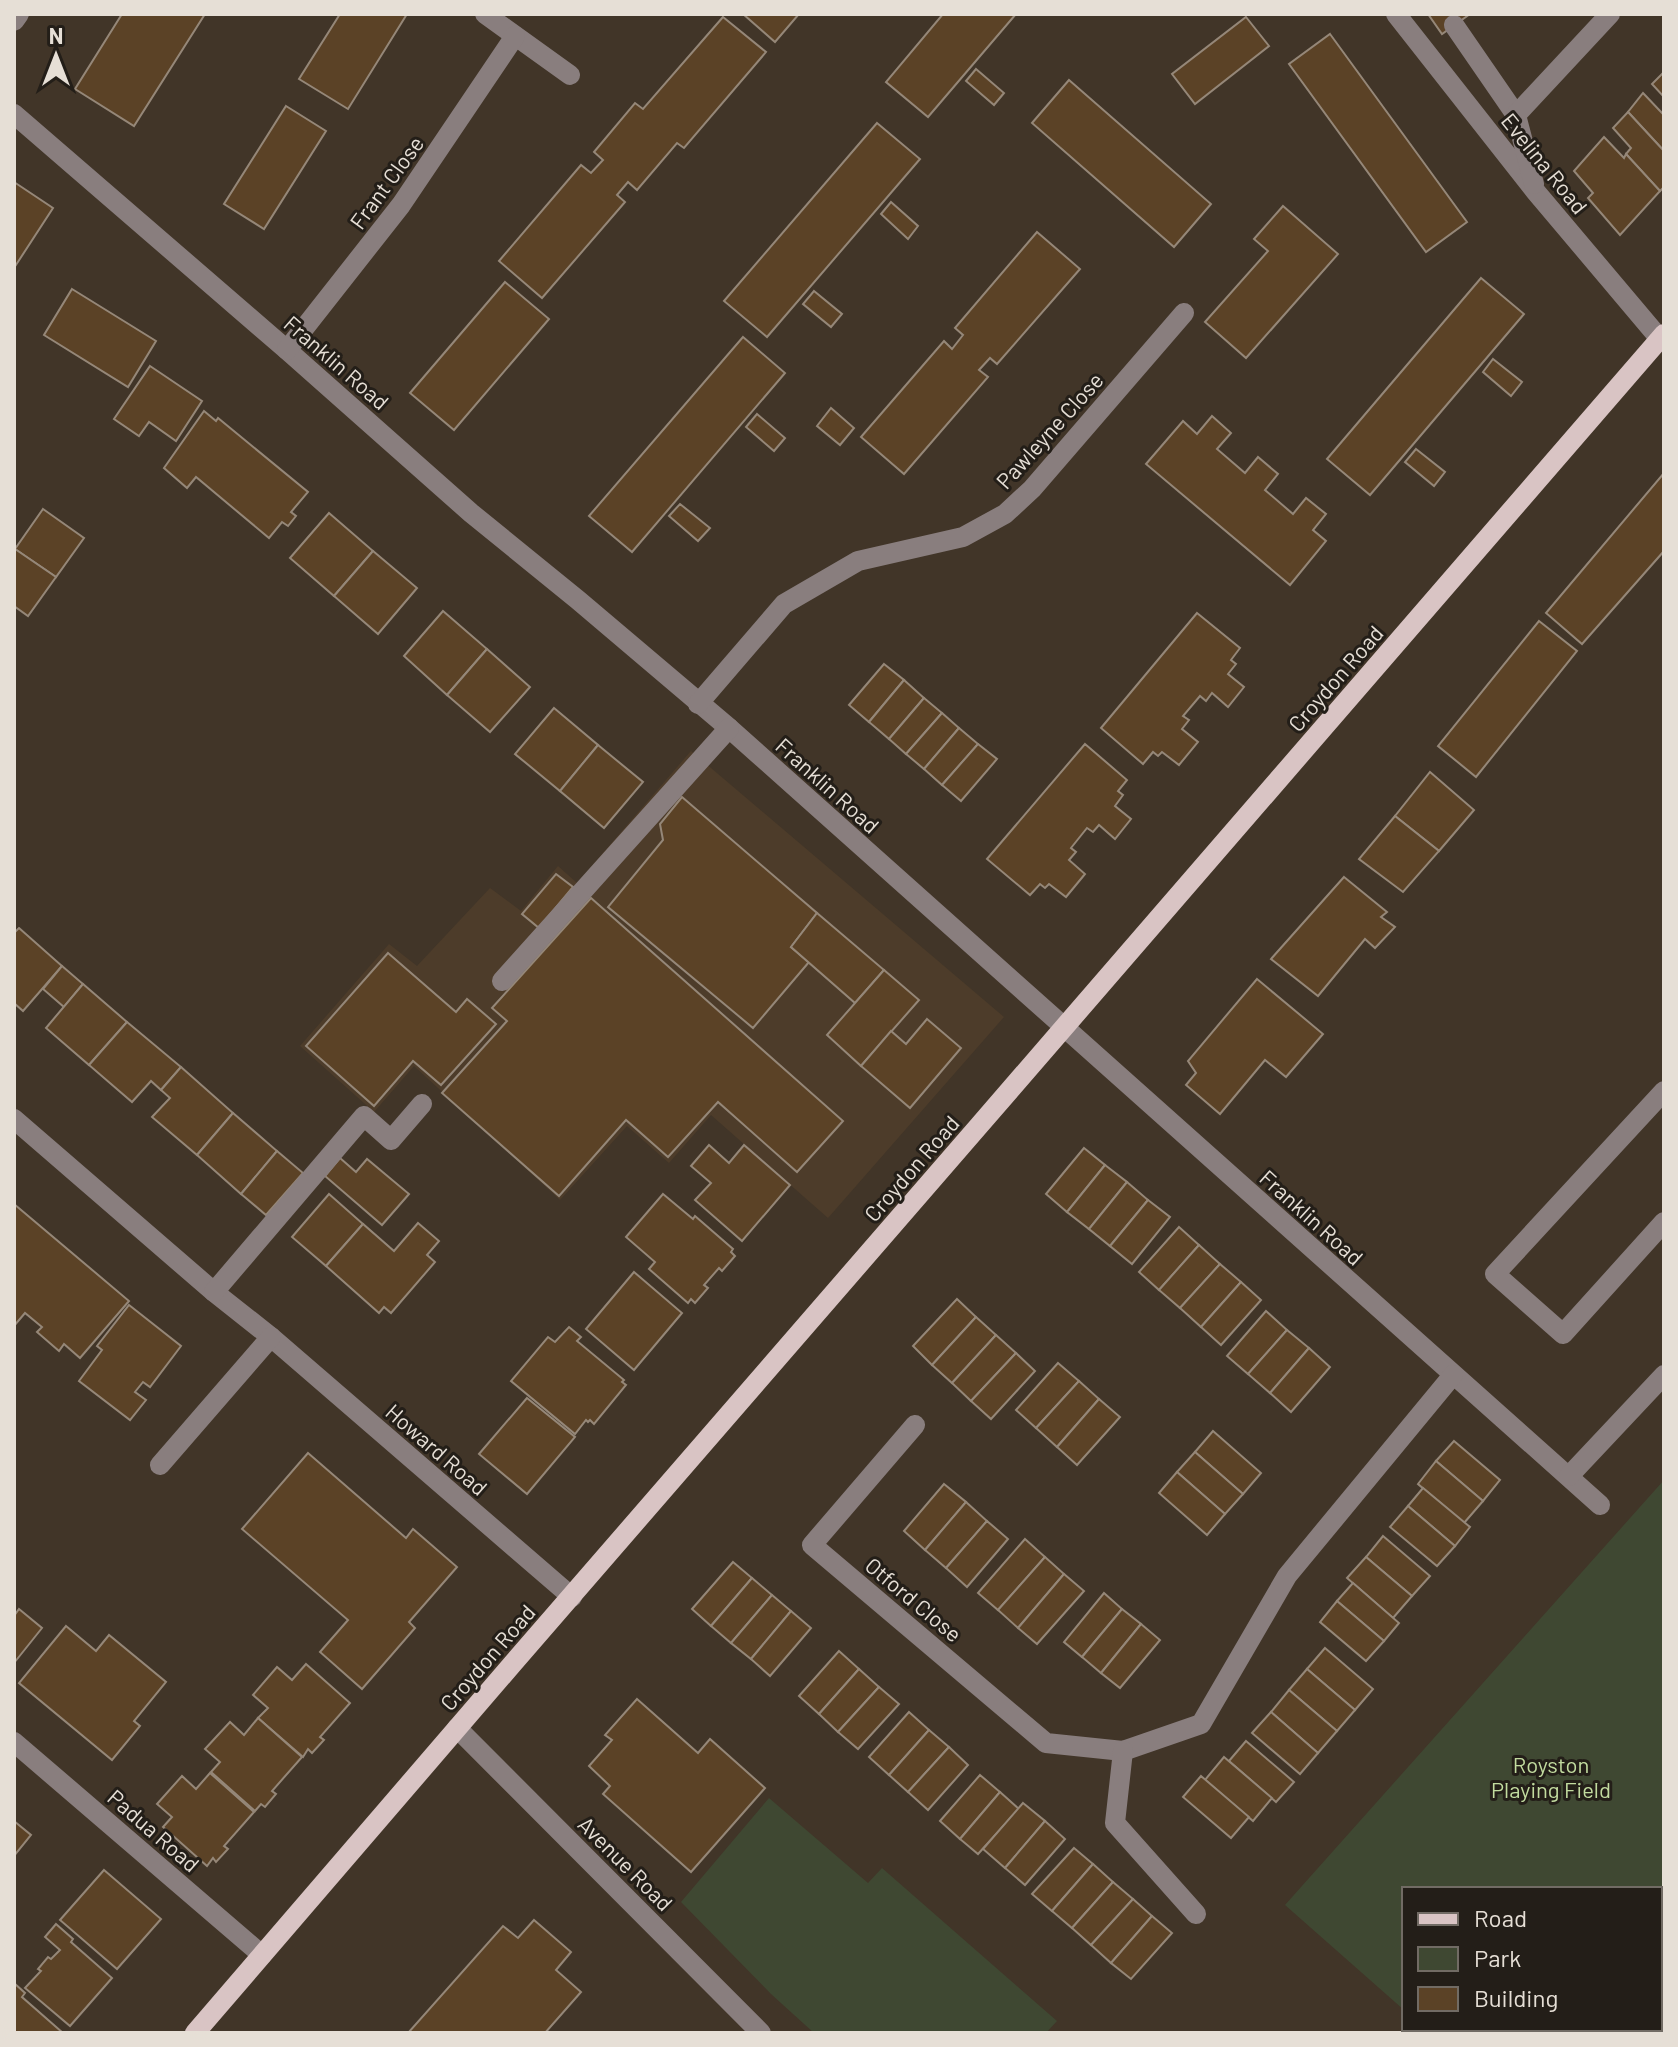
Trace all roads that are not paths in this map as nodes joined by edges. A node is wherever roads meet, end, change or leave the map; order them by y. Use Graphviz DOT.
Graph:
graph roads {
  1 [pos="19,14"];
  2 [pos="485,14"];
  3 [pos="1396,14"];
  4 [pos="1610,14"];
  5 [pos="14,21"];
  6 [pos="1454,25"];
  7 [pos="515,36"];
  8 [pos="570,75"];
  9 [pos="14,114"];
  10 [pos="1516,115"];
  11 [pos="1536,192"];
  12 [pos="1184,313"];
  13 [pos="1662,337"];
  14 [pos="287,350"];
  15 [pos="698,704"];
  16 [pos="729,728"];
  17 [pos="502,981"];
  18 [pos="1063,1028"];
  19 [pos="1664,1091"];
  20 [pos="422,1104"];
  21 [pos="14,1119"];
  22 [pos="1664,1222"];
  23 [pos="214,1292"];
  24 [pos="271,1337"];
  25 [pos="1453,1375"];
  26 [pos="1664,1375"];
  27 [pos="915,1425"];
  28 [pos="160,1465"];
  29 [pos="1569,1476"];
  30 [pos="1600,1505"];
  31 [pos="572,1597"];
  32 [pos="457,1728"];
  33 [pos="14,1742"];
  34 [pos="1123,1751"];
  35 [pos="1196,1914"];
  36 [pos="262,1955"];
  37 [pos="195,2033"];
  38 [pos="761,2033"];
  1 -- 5 [label="street"];
  2 -- 7 [label="street"];
  3 -- 11 [label="street, Evelina Road"];
  4 -- 10 [label="street"];
  6 -- 10 [label="street"];
  7 -- 8 [label="street"];
  7 -- 14 [label="street, Frant Close"];
  9 -- 14 [label="street, Franklin Road"];
  10 -- 11 [label="street"];
  11 -- 13 [label="street, Evelina Road"];
  12 -- 15 [label="street, Pawleyne Close"];
  13 -- 18 [label="main road, Croydon Road"];
  14 -- 15 [label="street, Franklin Road"];
  15 -- 16 [label="street, Franklin Road"];
  16 -- 17 [label="street"];
  16 -- 18 [label="street, Franklin Road"];
  18 -- 25 [label="street, Franklin Road"];
  18 -- 31 [label="main road, Croydon Road"];
  19 -- 22 [label="street"];
  20 -- 23 [label="street"];
  21 -- 23 [label="street, Howard Road"];
  23 -- 24 [label="street, Howard Road"];
  24 -- 28 [label="street"];
  24 -- 31 [label="street, Howard Road"];
  25 -- 29 [label="street, Franklin Road"];
  25 -- 34 [label="street, Otford Close"];
  26 -- 29 [label="street"];
  27 -- 34 [label="street, Otford Close"];
  29 -- 30 [label="street, Franklin Road"];
  31 -- 32 [label="main road, Croydon Road"];
  32 -- 36 [label="main road, Croydon Road"];
  32 -- 38 [label="street, Avenue Road"];
  33 -- 36 [label="street, Padua Road"];
  34 -- 35 [label="street"];
  36 -- 37 [label="main road, Croydon Road"];
}
